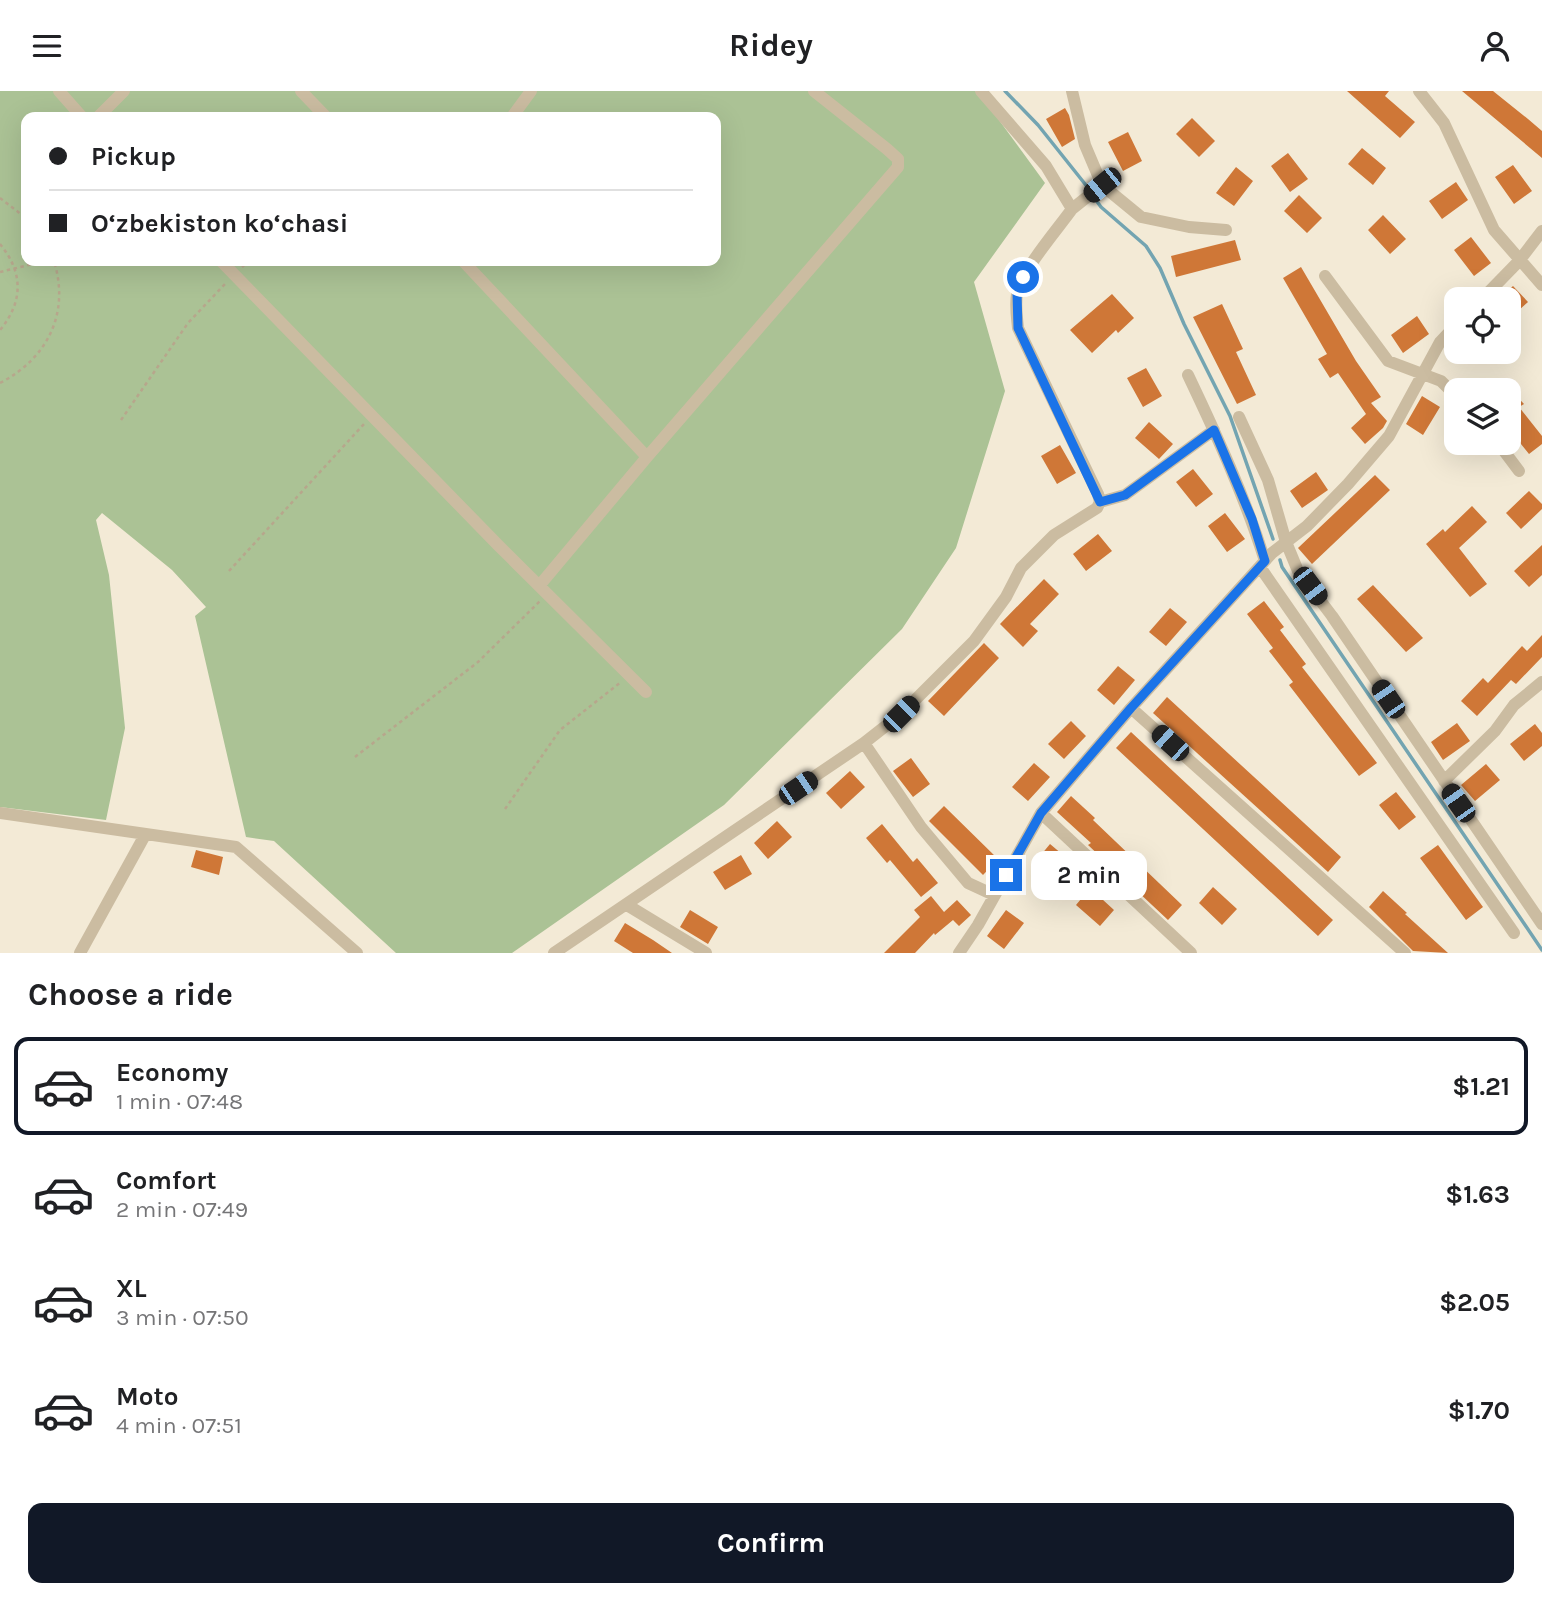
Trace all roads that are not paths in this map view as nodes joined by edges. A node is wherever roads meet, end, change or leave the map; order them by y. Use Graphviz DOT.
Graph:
graph roads {
  1 [pos="59,91"];
  2 [pos="124,91"];
  3 [pos="301,91"];
  4 [pos="531,91"];
  5 [pos="814,91"];
  6 [pos="981,91"];
  7 [pos="1072,91"];
  8 [pos="1419,91"];
  9 [pos="78,112"];
  10 [pos="103,112"];
  11 [pos="321,112"];
  12 [pos="516,112"];
  13 [pos="1102,185"];
  14 [pos="1072,209"];
  15 [pos="1226,230"];
  16 [pos="1542,232"];
  17 [pos="1519,261"];
  18 [pos="226,266"];
  19 [pos="468,266"];
  20 [pos="1325,276"];
  21 [pos="1542,285"];
  22 [pos="1494,287"];
  23 [pos="1444,338"];
  24 [pos="1421,373"];
  25 [pos="1188,375"];
  26 [pos="1444,384"];
  27 [pos="1239,417"];
  28 [pos="1214,430"];
  29 [pos="1507,455"];
  30 [pos="647,457"];
  31 [pos="1519,471"];
  32 [pos="1100,502"];
  33 [pos="1286,542"];
  34 [pos="1262,564"];
  35 [pos="543,590"];
  36 [pos="1542,683"];
  37 [pos="646,692"];
  38 [pos="1131,708"];
  39 [pos="864,743"];
  40 [pos="1444,781"];
  41 [pos="0,813"];
  42 [pos="1041,813"];
  43 [pos="145,835"];
  44 [pos="995,895"];
  45 [pos="627,905"];
  46 [pos="1538,907"];
  47 [pos="1542,924"];
  48 [pos="1514,933"];
  49 [pos="80,953"];
  50 [pos="357,953"];
  51 [pos="554,953"];
  52 [pos="706,953"];
  53 [pos="958,953"];
  54 [pos="1191,953"];
  55 [pos="1405,953"];
  1 -- 9 [label="street"];
  2 -- 10 [label="street"];
  3 -- 11 [label="street"];
  4 -- 12 [label="street"];
  5 -- 30 [label="street"];
  6 -- 14 [label="street"];
  7 -- 13 [label="street"];
  8 -- 17 [label="street"];
  13 -- 14 [label="street"];
  13 -- 15 [label="street"];
  14 -- 32 [label="street"];
  16 -- 17 [label="street"];
  17 -- 21 [label="street"];
  17 -- 22 [label="street"];
  18 -- 35 [label="street"];
  19 -- 30 [label="street"];
  20 -- 24 [label="street"];
  23 -- 24 [label="street"];
  24 -- 26 [label="street"];
  24 -- 33 [label="street"];
  25 -- 28 [label="street"];
  27 -- 33 [label="street"];
  28 -- 32 [label="street"];
  28 -- 34 [label="street"];
  29 -- 31 [label="street"];
  30 -- 35 [label="street"];
  32 -- 39 [label="street"];
  33 -- 34 [label="street"];
  33 -- 40 [label="street"];
  34 -- 38 [label="street"];
  34 -- 48 [label="street"];
  35 -- 37 [label="street"];
  36 -- 40 [label="street"];
  38 -- 42 [label="street"];
  38 -- 55 [label="street"];
  39 -- 44 [label="street"];
  39 -- 45 [label="street"];
  40 -- 46 [label="street"];
  41 -- 43 [label="street"];
  42 -- 44 [label="street"];
  42 -- 54 [label="street"];
  43 -- 49 [label="street"];
  43 -- 50 [label="street"];
  44 -- 53 [label="street"];
  45 -- 51 [label="street"];
  45 -- 52 [label="street"];
  46 -- 47 [label="street"];
}
